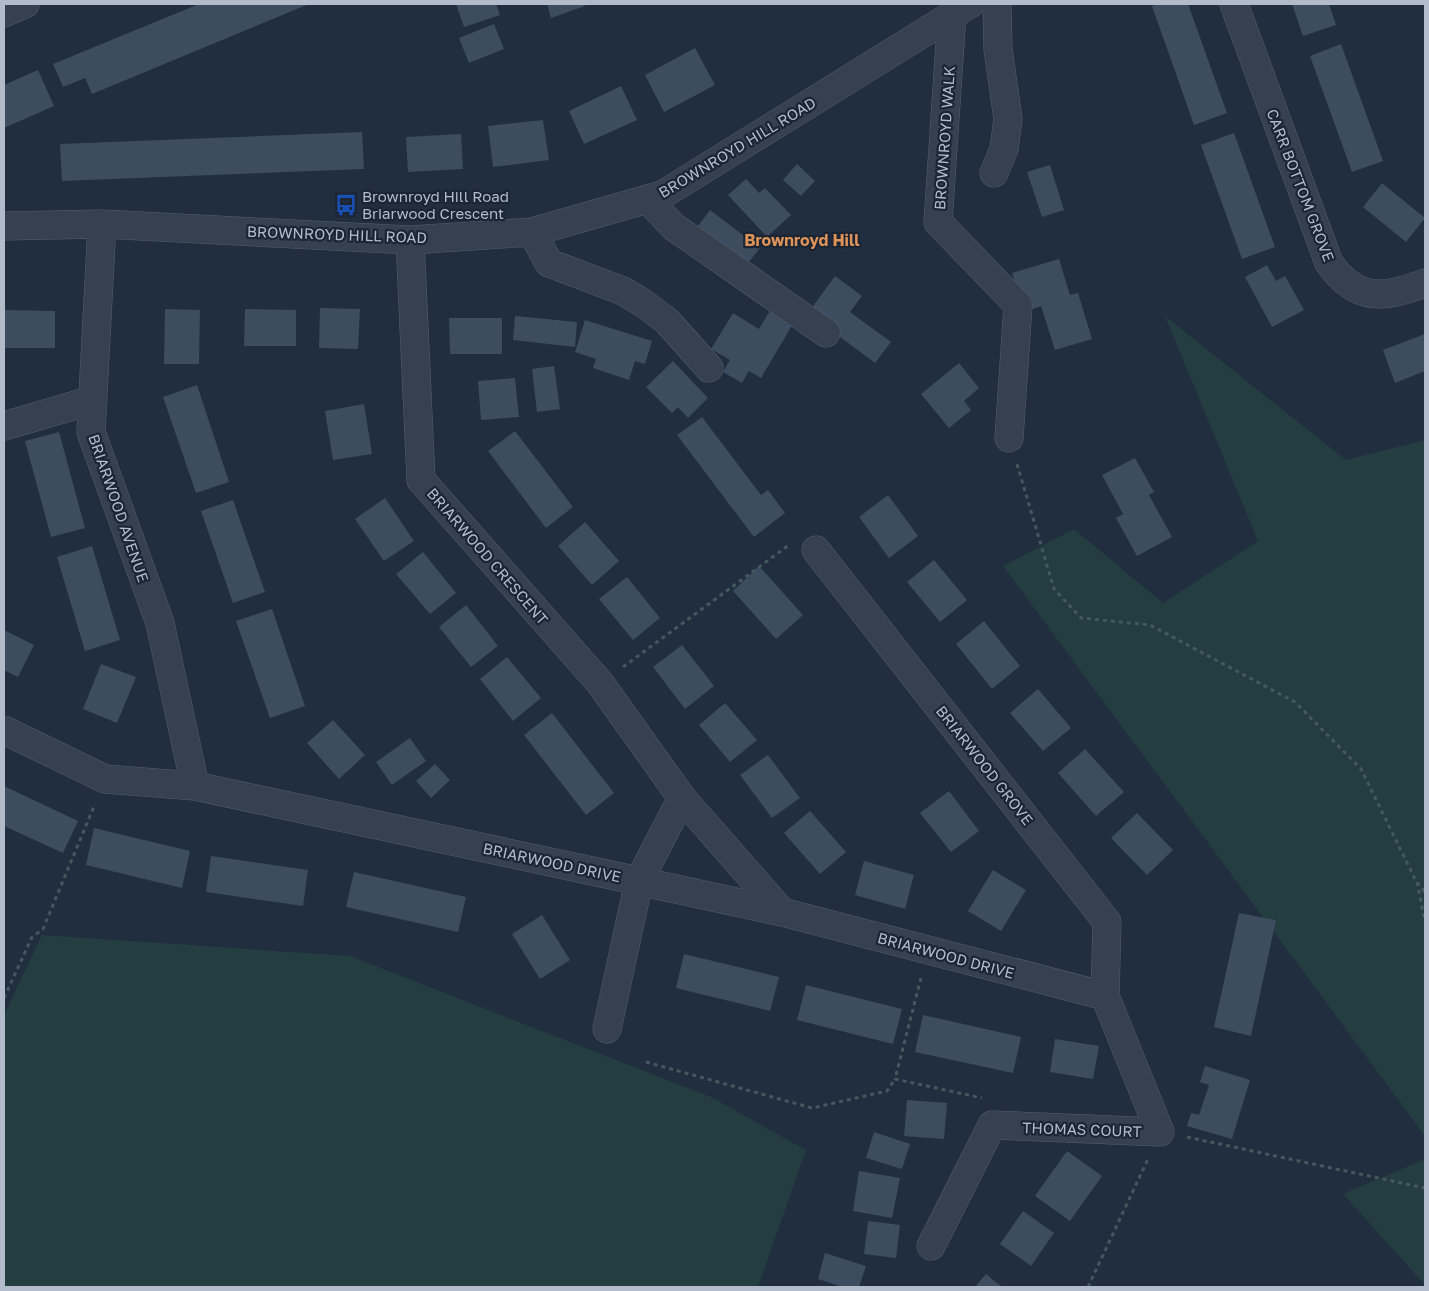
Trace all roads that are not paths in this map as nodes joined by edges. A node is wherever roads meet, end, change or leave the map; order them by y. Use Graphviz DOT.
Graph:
graph roads {
  1 [pos="25,4"];
  2 [pos="997,4"];
  3 [pos="1234,4"];
  4 [pos="961,9"];
  5 [pos="4,13"];
  6 [pos="994,173"];
  7 [pos="647,199"];
  8 [pos="102,224"];
  9 [pos="4,226"];
  10 [pos="532,232"];
  11 [pos="410,240"];
  12 [pos="1425,283"];
  13 [pos="826,332"];
  14 [pos="709,368"];
  15 [pos="93,400"];
  16 [pos="4,426"];
  17 [pos="1009,438"];
  18 [pos="816,550"];
  19 [pos="4,730"];
  20 [pos="195,786"];
  21 [pos="682,798"];
  22 [pos="639,880"];
  23 [pos="782,912"];
  24 [pos="1104,996"];
  25 [pos="606,1029"];
  26 [pos="931,1246"];
  1 -- 5 [label="street"];
  2 -- 6 [label="street"];
  3 -- 12 [label="street, CARR BOTTOM GROVE"];
  4 -- 7 [label="street, BROWNROYD HILL ROAD"];
  4 -- 17 [label="street, BROWNROYD WALK"];
  7 -- 10 [label="street, BROWNROYD HILL ROAD"];
  7 -- 13 [label="street"];
  8 -- 9 [label="street, BROWNROYD HILL ROAD"];
  8 -- 11 [label="street, BROWNROYD HILL ROAD"];
  8 -- 15 [label="street, BRIARWOOD AVENUE"];
  10 -- 11 [label="street, BROWNROYD HILL ROAD"];
  10 -- 14 [label="street"];
  11 -- 21 [label="street, BRIARWOOD CRESCENT"];
  15 -- 16 [label="street"];
  15 -- 20 [label="street, BRIARWOOD AVENUE"];
  18 -- 24 [label="street, BRIARWOOD GROVE"];
  19 -- 20 [label="street, BRIARWOOD DRIVE"];
  20 -- 22 [label="street, BRIARWOOD DRIVE"];
  21 -- 22 [label="street"];
  21 -- 23 [label="street, BRIARWOOD CRESCENT"];
  22 -- 23 [label="street, BRIARWOOD DRIVE"];
  22 -- 25 [label="street"];
  23 -- 24 [label="street, BRIARWOOD DRIVE"];
  24 -- 26 [label="street, THOMAS COURT"];
}
